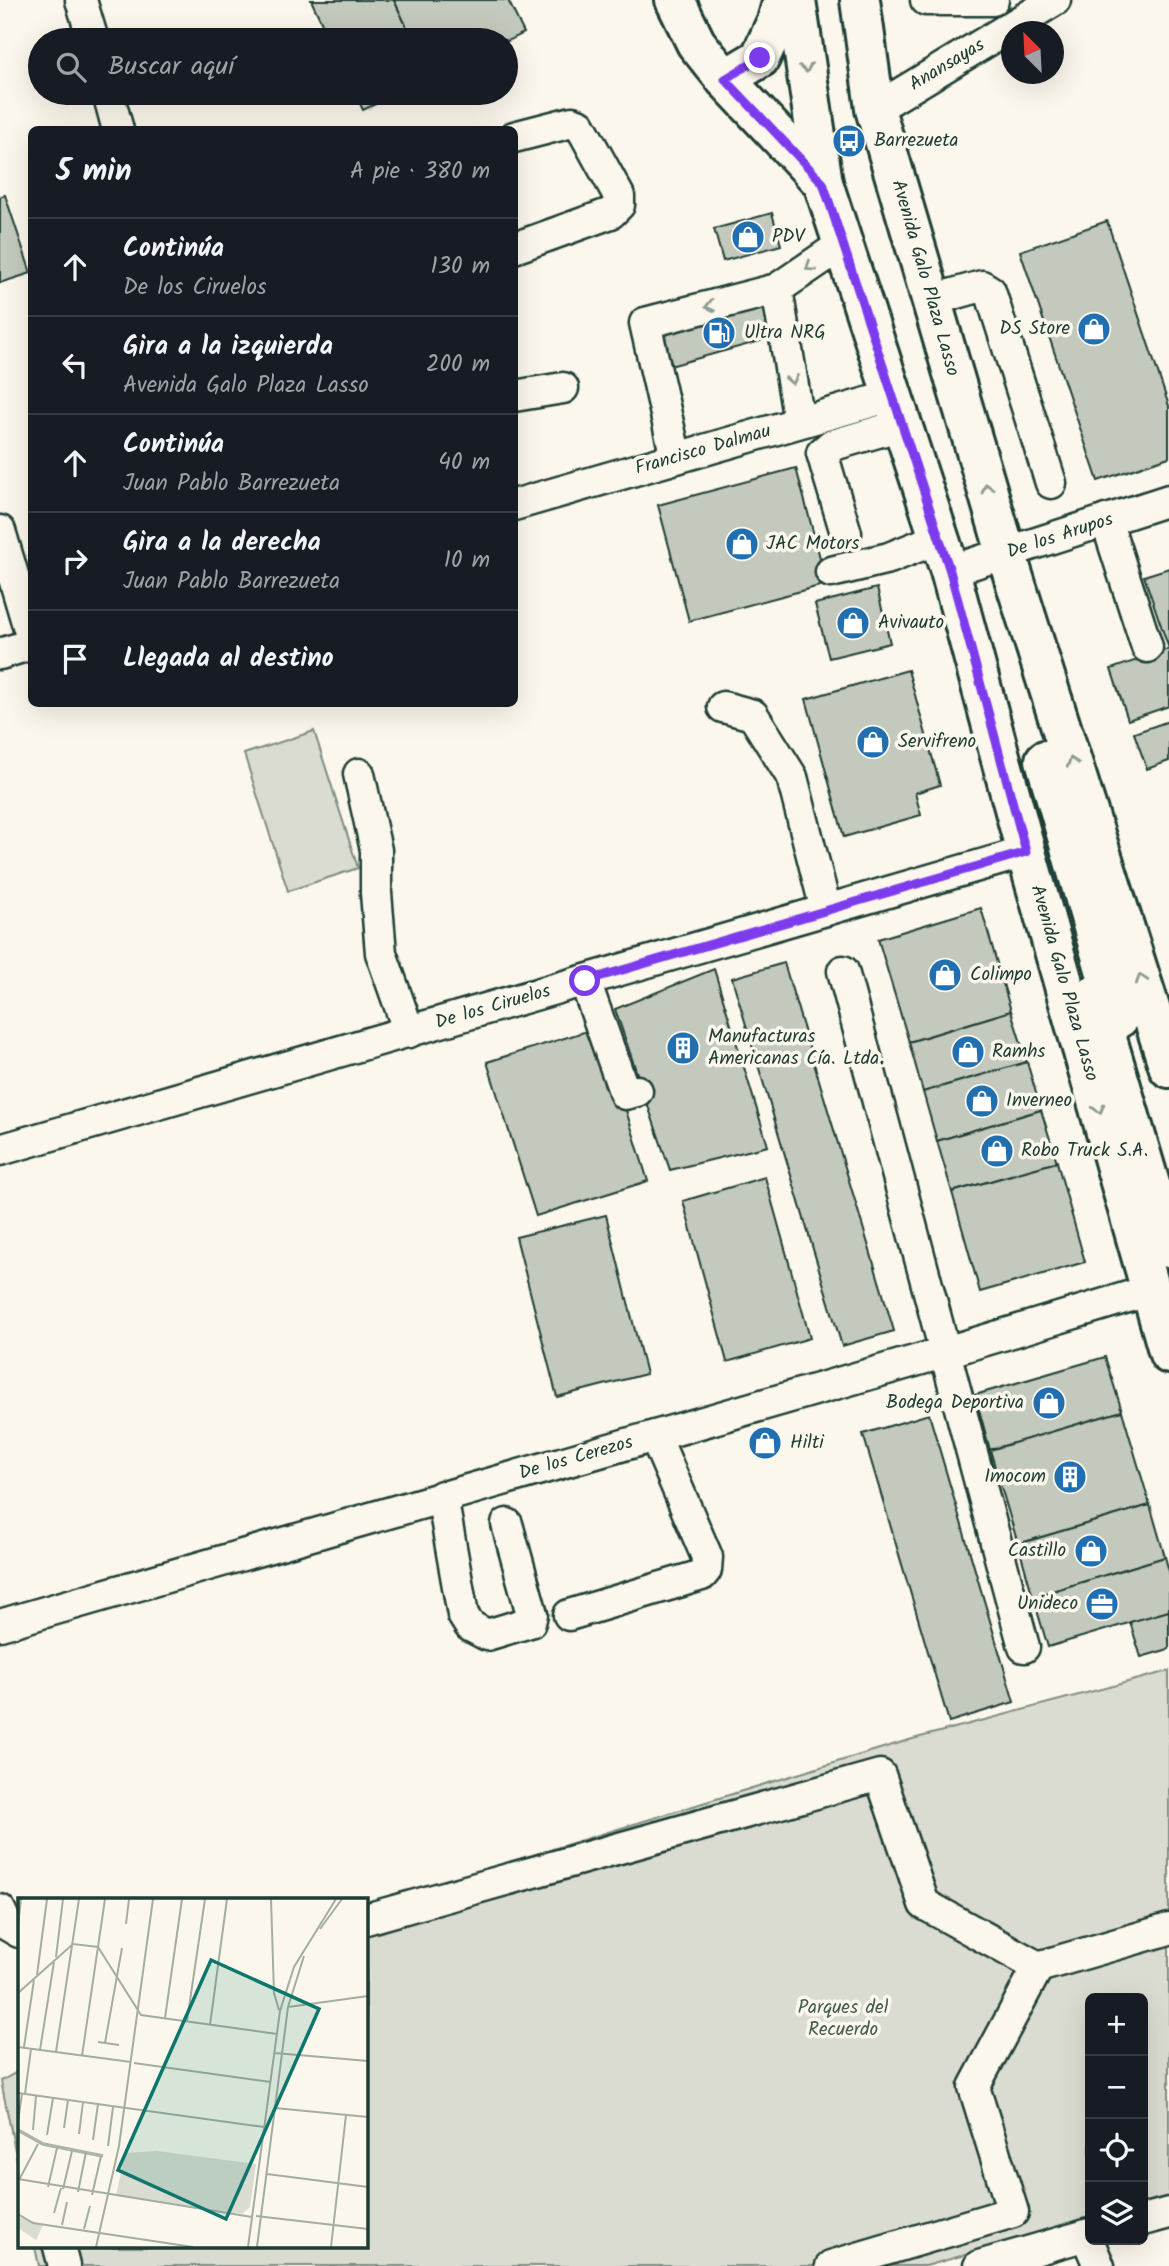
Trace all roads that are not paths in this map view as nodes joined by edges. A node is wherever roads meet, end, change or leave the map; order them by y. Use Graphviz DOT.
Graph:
graph roads {
  1 [pos="81,0"];
  2 [pos="675,0"];
  3 [pos="783,0"];
  4 [pos="796,0"];
  5 [pos="926,0"];
  6 [pos="993,0"];
  7 [pos="1055,0"];
  8 [pos="863,2"];
  9 [pos="89,28"];
  10 [pos="992,38"];
  11 [pos="725,79"];
  12 [pos="111,105"];
  13 [pos="875,109"];
  14 [pos="117,126"];
  15 [pos="518,136"];
  16 [pos="823,183"];
  17 [pos="843,244"];
  18 [pos="518,247"];
  19 [pos="777,289"];
  20 [pos="932,300"];
  21 [pos="563,388"];
  22 [pos="518,395"];
  23 [pos="896,410"];
  24 [pos="799,422"];
  25 [pos="676,458"];
  26 [pos="1051,483"];
  27 [pos="1169,500"];
  28 [pos="518,504"];
  29 [pos="1105,520"];
  30 [pos="0,531"];
  31 [pos="846,533"];
  32 [pos="1006,553"];
  33 [pos="945,554"];
  34 [pos="831,572"];
  35 [pos="28,626"];
  36 [pos="28,646"];
  37 [pos="1147,647"];
  38 [pos="0,654"];
  39 [pos="723,707"];
  40 [pos="359,774"];
  41 [pos="1026,852"];
  42 [pos="826,910"];
  43 [pos="843,971"];
  44 [pos="585,981"];
  45 [pos="409,1031"];
  46 [pos="1169,1068"];
  47 [pos="637,1091"];
  48 [pos="0,1150"];
  49 [pos="1169,1185"];
  50 [pos="1169,1248"];
  51 [pos="1151,1290"];
  52 [pos="946,1352"];
  53 [pos="1169,1354"];
  54 [pos="655,1436"];
  55 [pos="442,1496"];
  56 [pos="507,1524"];
  57 [pos="569,1615"];
  58 [pos="0,1625"];
  59 [pos="1024,1647"];
  60 [pos="0,1910"];
  61 [pos="368,1918"];
  62 [pos="1169,1929"];
  63 [pos="18,1931"];
  64 [pos="1038,1967"];
  65 [pos="1169,2213"];
  66 [pos="1148,2219"];
  67 [pos="1085,2236"];
  68 [pos="1092,2245"];
  69 [pos="60,2248"];
  70 [pos="64,2266"];
  71 [pos="831,2266"];
  72 [pos="979,2266"];
  73 [pos="1100,2266"];
  1 -- 9 [label="street"];
  2 -- 11 [label="main road"];
  3 -- 11 [label="main road"];
  4 -- 16 [label="main road, Avenida Galo Plaza Lasso, one-way"];
  5 -- 6 [label="street"];
  6 -- 10 [label="street"];
  7 -- 10 [label="street, Anansayas"];
  8 -- 13 [label="main road, Avenida Galo Plaza Lasso"];
  10 -- 13 [label="street, Anansayas"];
  11 -- 16 [label="main road"];
  12 -- 14 [label="street"];
  13 -- 20 [label="main road, Avenida Galo Plaza Lasso"];
  15 -- 18 [label="street"];
  16 -- 17 [label="main road, Avenida Galo Plaza Lasso"];
  17 -- 19 [label="street, one-way"];
  17 -- 23 [label="main road, Avenida Galo Plaza Lasso"];
  19 -- 24 [label="street, one-way"];
  19 -- 25 [label="street, one-way"];
  20 -- 26 [label="street"];
  32 -- 20 [label="main road, Avenida Galo Plaza Lasso, one-way"];
  21 -- 22 [label="street"];
  23 -- 24 [label="street, Francisco Dalmau"];
  23 -- 31 [label="street"];
  23 -- 33 [label="main road, Avenida Galo Plaza Lasso"];
  24 -- 25 [label="street, Francisco Dalmau"];
  25 -- 28 [label="street, Francisco Dalmau"];
  27 -- 29 [label="street, De los Arupos"];
  29 -- 32 [label="street, De los Arupos"];
  29 -- 37 [label="street"];
  30 -- 35 [label="street"];
  32 -- 33 [label="street, De los Arupos"];
  46 -- 32 [label="main road, Avenida Galo Plaza Lasso, one-way"];
  32 -- 49 [label="main road, Avenida Galo Plaza Lasso"];
  33 -- 34 [label="street, De los Arupos"];
  33 -- 41 [label="main road, Avenida Galo Plaza Lasso"];
  33 -- 50 [label="main road, Avenida Galo Plaza Lasso"];
  36 -- 38 [label="street"];
  39 -- 42 [label="street"];
  40 -- 45 [label="street"];
  41 -- 42 [label="street, De los Ciruelos"];
  41 -- 51 [label="main road, Avenida Galo Plaza Lasso, one-way"];
  42 -- 44 [label="street, De los Ciruelos"];
  43 -- 52 [label="street"];
  44 -- 45 [label="street, De los Ciruelos"];
  44 -- 47 [label="street"];
  45 -- 48 [label="street, De los Ciruelos"];
  51 -- 52 [label="street, De los Cerezos"];
  51 -- 53 [label="main road, Avenida Galo Plaza Lasso"];
  52 -- 54 [label="street, De los Cerezos"];
  52 -- 59 [label="street"];
  54 -- 55 [label="street, De los Cerezos"];
  54 -- 57 [label="street"];
  55 -- 56 [label="street"];
  55 -- 58 [label="street, De los Cerezos"];
  60 -- 63 [label="street"];
  61 -- 64 [label="street"];
  62 -- 64 [label="street"];
  64 -- 71 [label="street"];
  65 -- 66 [label="street"];
  67 -- 72 [label="street"];
  68 -- 73 [label="street"];
  69 -- 70 [label="street"];
}
